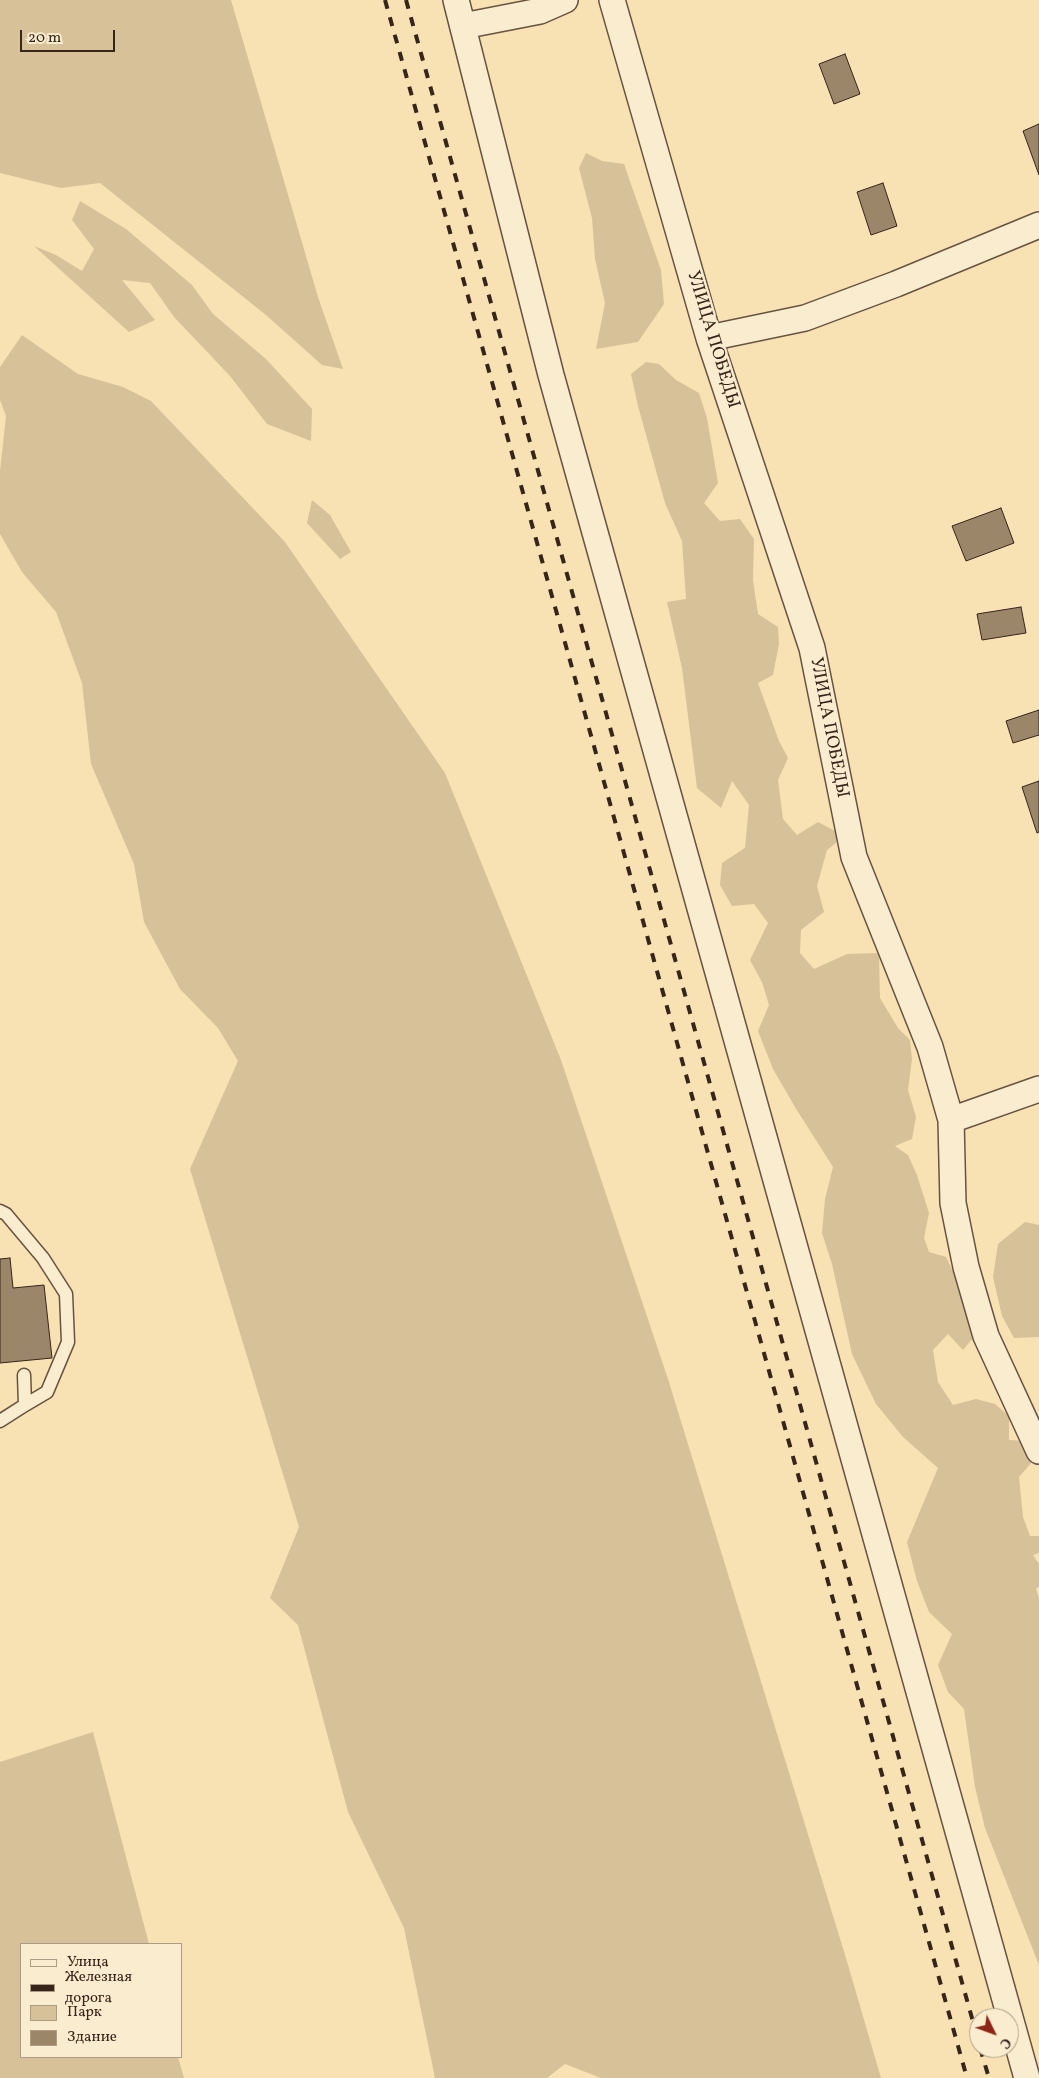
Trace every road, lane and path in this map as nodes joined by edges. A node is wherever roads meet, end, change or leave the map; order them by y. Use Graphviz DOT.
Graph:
graph roads {
  1 [pos="456,0"];
  2 [pos="564,0"];
  3 [pos="612,0"];
  4 [pos="463,26"];
  5 [pos="1039,225"];
  6 [pos="709,338"];
  7 [pos="1039,1089"];
  8 [pos="952,1120"];
  9 [pos="0,1211"];
  10 [pos="24,1375"];
  11 [pos="25,1405"];
  12 [pos="0,1421"];
  13 [pos="1039,1451"];
  14 [pos="1027,2078"];
  1 -- 4 [label="street"];
  2 -- 4 [label="street"];
  3 -- 6 [label="street, УЛИЦА ПОБЕДЫ"];
  4 -- 14 [label="street"];
  5 -- 6 [label="street"];
  6 -- 8 [label="street, УЛИЦА ПОБЕДЫ"];
  7 -- 8 [label="street"];
  8 -- 13 [label="street, УЛИЦА ПОБЕДЫ"];
  9 -- 11 [label="lane"];
  10 -- 11 [label="lane"];
  11 -- 12 [label="lane"];
}
